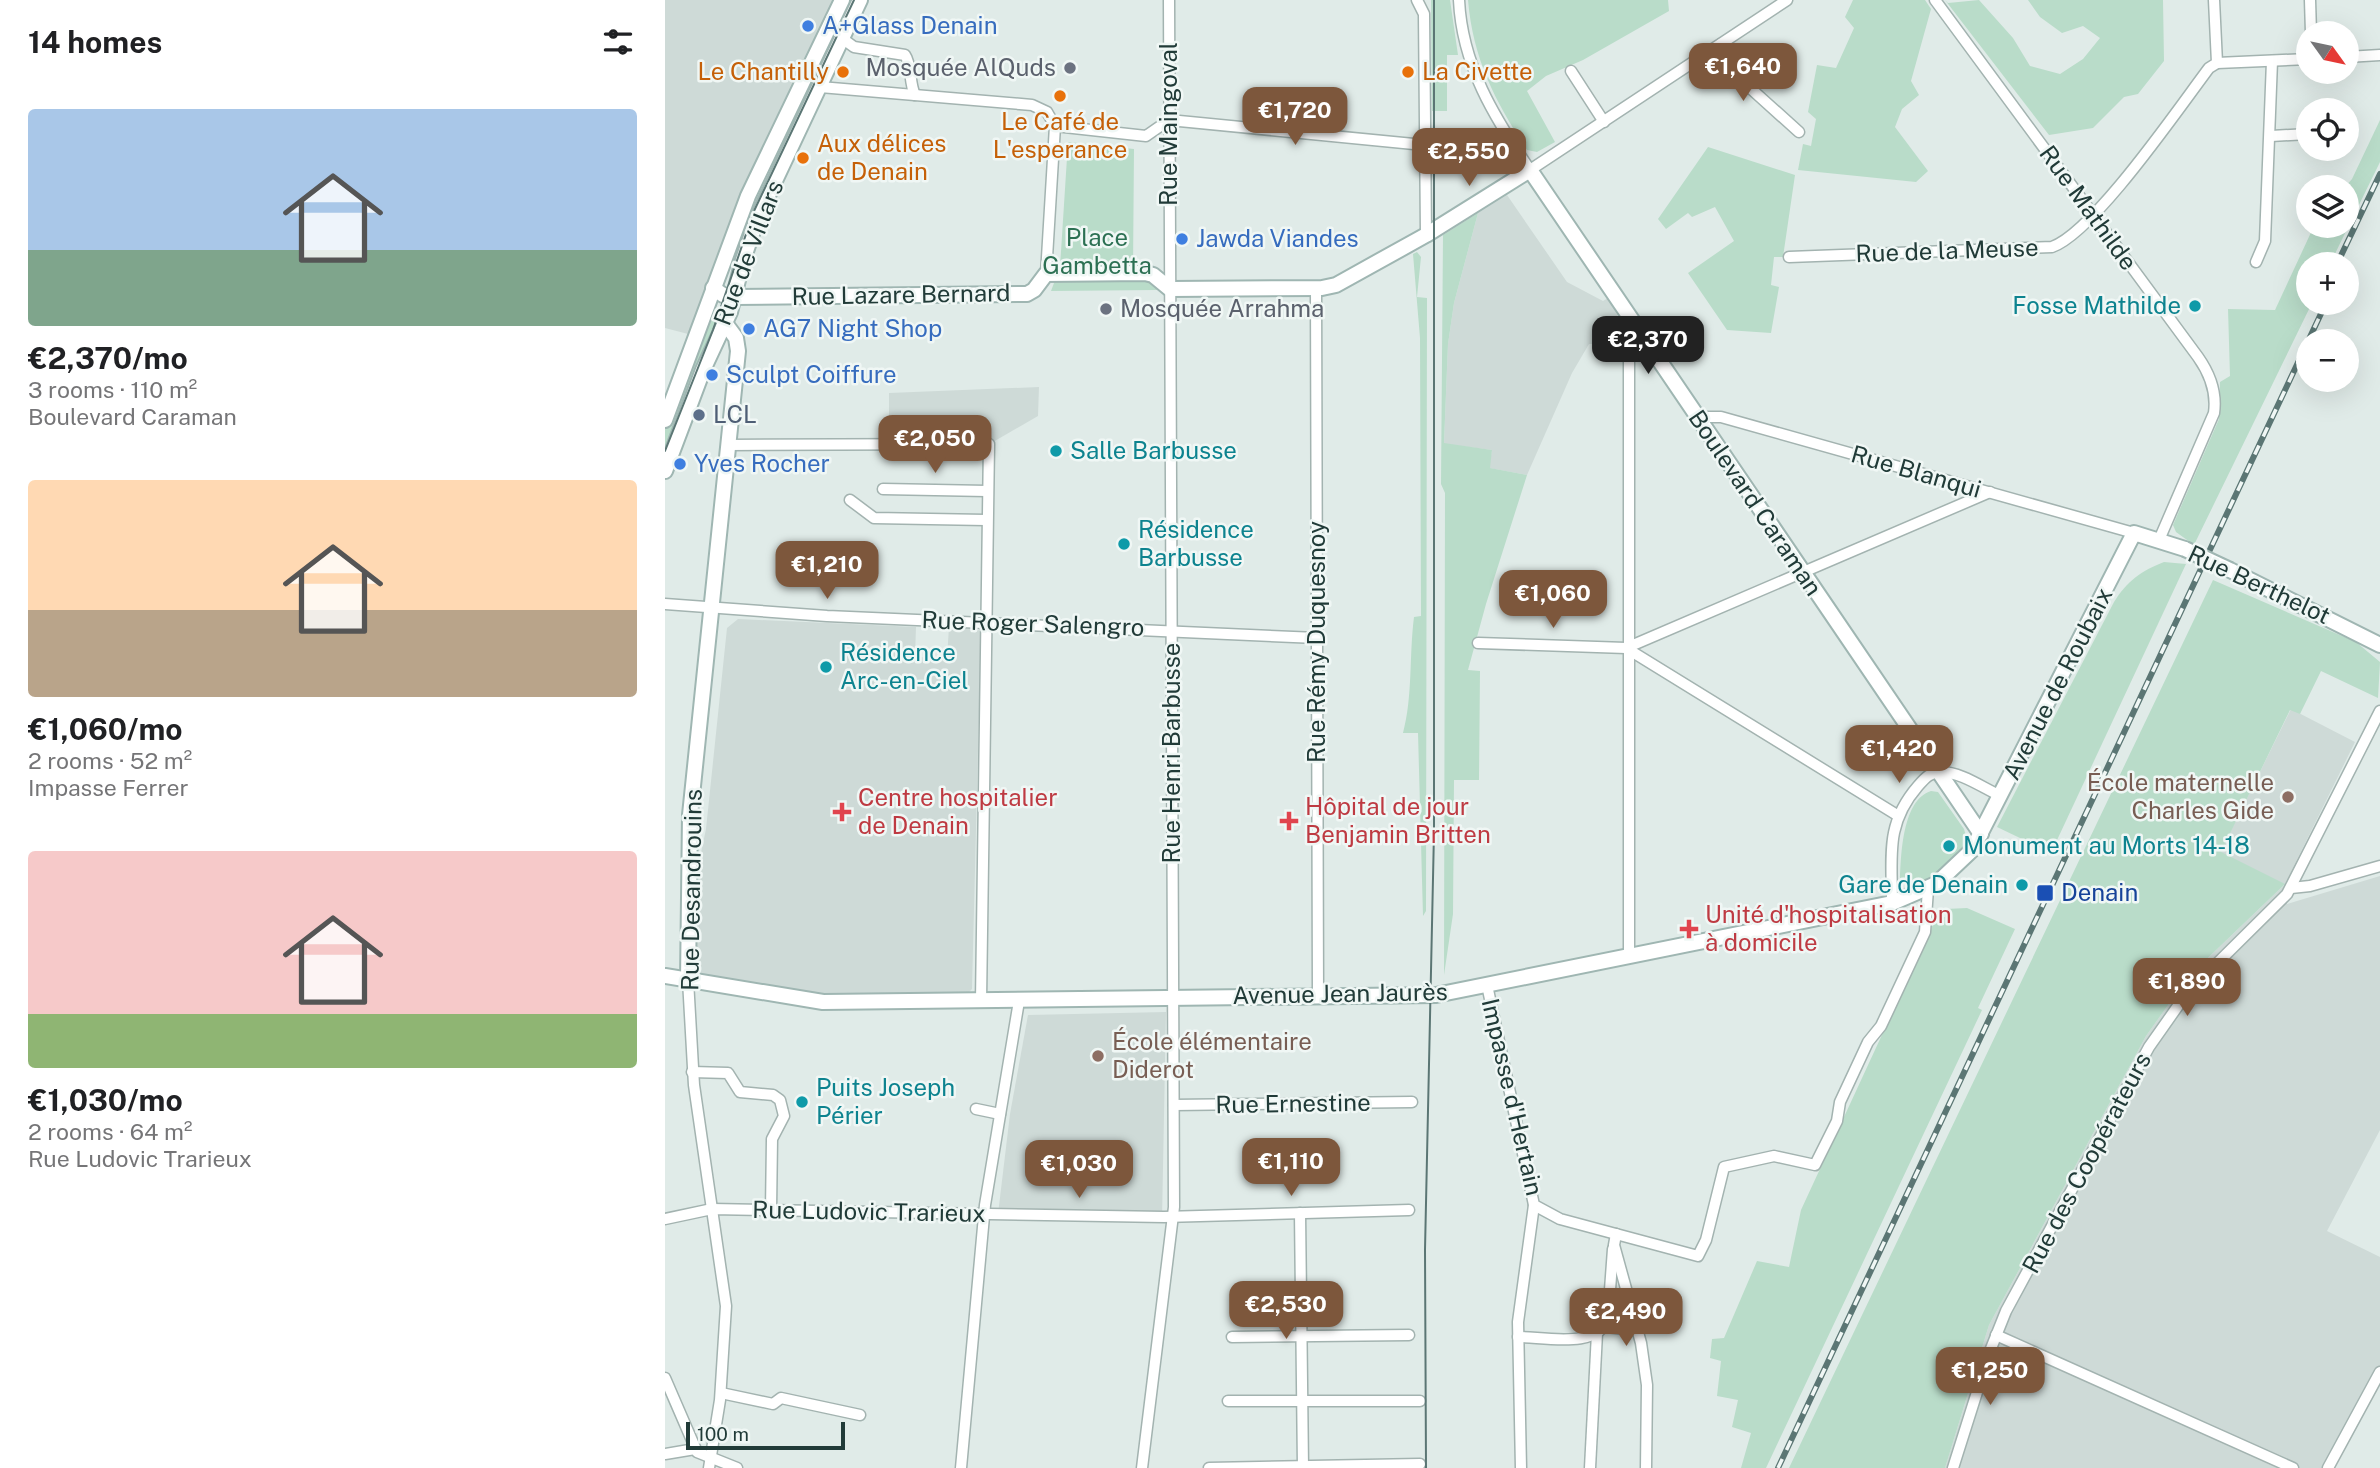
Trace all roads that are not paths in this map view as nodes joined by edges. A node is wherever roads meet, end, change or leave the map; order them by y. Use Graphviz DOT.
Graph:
graph roads {
  1 [pos="842,0"];
  2 [pos="860,0"];
  3 [pos="1169,0"];
  4 [pos="1459,0"];
  5 [pos="1787,0"];
  6 [pos="1935,0"];
  7 [pos="2214,0"];
  8 [pos="2310,0"];
  9 [pos="1418,1"];
  10 [pos="2311,21"];
  11 [pos="843,39"];
  12 [pos="1721,44"];
  13 [pos="2380,55"];
  14 [pos="2359,56"];
  15 [pos="2296,60"];
  16 [pos="2272,61"];
  17 [pos="2217,63"];
  18 [pos="1570,71"];
  19 [pos="820,87"];
  20 [pos="915,95"];
  21 [pos="1169,120"];
  22 [pos="1604,122"];
  23 [pos="1055,126"];
  24 [pos="1799,132"];
  25 [pos="2296,135"];
  26 [pos="2271,136"];
  27 [pos="1424,145"];
  28 [pos="1530,170"];
  29 [pos="2094,216"];
  30 [pos="1426,235"];
  31 [pos="1789,257"];
  32 [pos="2256,262"];
  33 [pos="1046,274"];
  34 [pos="713,288"];
  35 [pos="1316,288"];
  36 [pos="1170,289"];
  37 [pos="734,297"];
  38 [pos="1629,316"];
  39 [pos="725,323"];
  40 [pos="671,385"];
  41 [pos="1697,416"];
  42 [pos="665,421"];
  43 [pos="729,445"];
  44 [pos="665,471"];
  45 [pos="883,489"];
  46 [pos="987,491"];
  47 [pos="1990,492"];
  48 [pos="850,500"];
  49 [pos="986,520"];
  50 [pos="2134,533"];
  51 [pos="2159,540"];
  52 [pos="1802,573"];
  53 [pos="665,604"];
  54 [pos="713,609"];
  55 [pos="988,623"];
  56 [pos="1172,630"];
  57 [pos="1317,638"];
  58 [pos="1478,643"];
  59 [pos="2380,645"];
  60 [pos="1626,648"];
  61 [pos="2380,711"];
  62 [pos="1937,772"];
  63 [pos="2001,796"];
  64 [pos="1897,815"];
  65 [pos="1981,834"];
  66 [pos="2380,866"];
  67 [pos="2291,888"];
  68 [pos="1928,889"];
  69 [pos="1892,903"];
  70 [pos="1629,957"];
  71 [pos="665,976"];
  72 [pos="688,980"];
  73 [pos="1487,985"];
  74 [pos="1318,996"];
  75 [pos="1173,998"];
  76 [pos="981,1001"];
  77 [pos="1019,1002"];
  78 [pos="692,1072"];
  79 [pos="1412,1102"];
  80 [pos="1174,1105"];
  81 [pos="976,1110"];
  82 [pos="1000,1114"];
  83 [pos="1534,1205"];
  84 [pos="712,1209"];
  85 [pos="771,1210"];
  86 [pos="1409,1210"];
  87 [pos="1300,1213"];
  88 [pos="984,1214"];
  89 [pos="1174,1217"];
  90 [pos="665,1219"];
  91 [pos="1615,1239"];
  92 [pos="1601,1330"];
  93 [pos="1637,1330"];
  94 [pos="1409,1335"];
  95 [pos="1996,1335"];
  96 [pos="1302,1336"];
  97 [pos="1232,1337"];
  98 [pos="1518,1337"];
  99 [pos="2380,1372"];
  100 [pos="665,1378"];
  101 [pos="721,1393"];
  102 [pos="1229,1401"];
  103 [pos="1302,1401"];
  104 [pos="1420,1401"];
  105 [pos="860,1415"];
  106 [pos="695,1449"];
  107 [pos="665,1454"];
  108 [pos="710,1464"];
  109 [pos="1420,1464"];
  110 [pos="1303,1467"];
  111 [pos="737,1468"];
  112 [pos="961,1468"];
  113 [pos="1142,1468"];
  114 [pos="1209,1468"];
  115 [pos="1521,1468"];
  116 [pos="1590,1468"];
  117 [pos="1646,1468"];
  118 [pos="1953,1468"];
  119 [pos="2293,1468"];
  120 [pos="2328,1468"];
  1 -- 34 [label="street, Rue de Villars"];
  2 -- 11 [label="street, Rue de Villars"];
  3 -- 21 [label="street, Rue Maingoval"];
  4 -- 28 [label="street"];
  5 -- 12 [label="street"];
  6 -- 29 [label="street, Rue Mathilde"];
  7 -- 17 [label="street"];
  8 -- 10 [label="street"];
  9 -- 27 [label="street"];
  11 -- 19 [label="street, Rue de Villars"];
  11 -- 20 [label="street"];
  12 -- 22 [label="street"];
  12 -- 24 [label="street"];
  13 -- 14 [label="street"];
  15 -- 16 [label="street"];
  16 -- 17 [label="street"];
  16 -- 26 [label="street"];
  17 -- 29 [label="street, Rue de la Meuse"];
  18 -- 22 [label="street"];
  19 -- 20 [label="street"];
  19 -- 37 [label="street, Rue de Villars"];
  20 -- 23 [label="street"];
  21 -- 23 [label="street"];
  21 -- 27 [label="street"];
  21 -- 36 [label="street, Rue Maingoval"];
  22 -- 28 [label="street"];
  23 -- 33 [label="street"];
  25 -- 26 [label="street"];
  26 -- 32 [label="street"];
  27 -- 30 [label="street"];
  28 -- 30 [label="street"];
  28 -- 38 [label="street, Boulevard Caraman"];
  29 -- 31 [label="street, Rue de la Meuse"];
  29 -- 51 [label="street, Rue Mathilde"];
  30 -- 35 [label="street"];
  33 -- 36 [label="street, Rue Lazare Bernard"];
  33 -- 37 [label="street, Rue Lazare Bernard"];
  34 -- 37 [label="street, Rue Lazare Bernard"];
  34 -- 40 [label="street, Rue de Villars"];
  35 -- 36 [label="street"];
  35 -- 57 [label="street, Rue Rémy Duquesnoy"];
  36 -- 56 [label="street, Rue Henri Barbusse"];
  37 -- 39 [label="street, Rue de Villars"];
  38 -- 41 [label="street, Boulevard Caraman"];
  38 -- 60 [label="street"];
  39 -- 43 [label="street, Rue Desandrouins"];
  39 -- 44 [label="street, Rue de Villars"];
  40 -- 42 [label="street, Rue de Villars"];
  41 -- 47 [label="street, Rue Blanqui"];
  41 -- 52 [label="street, Boulevard Caraman"];
  43 -- 46 [label="street"];
  43 -- 54 [label="street, Rue Desandrouins"];
  45 -- 46 [label="street"];
  46 -- 49 [label="street"];
  47 -- 50 [label="street, Rue Blanqui"];
  47 -- 52 [label="street"];
  48 -- 49 [label="street"];
  49 -- 55 [label="street"];
  50 -- 51 [label="street, Rue Berthelot"];
  50 -- 63 [label="street, Avenue de Roubaix"];
  51 -- 59 [label="street, Rue Berthelot, bridge"];
  52 -- 60 [label="street"];
  52 -- 62 [label="street, Boulevard Caraman"];
  53 -- 54 [label="street, Rue Roger Salengro"];
  54 -- 55 [label="street, Rue Roger Salengro"];
  54 -- 72 [label="street, Rue Desandrouins"];
  55 -- 56 [label="street, Rue Roger Salengro"];
  55 -- 76 [label="street"];
  56 -- 57 [label="street, Rue Roger Salengro"];
  56 -- 75 [label="street, Rue Henri Barbusse"];
  57 -- 74 [label="street, Rue Rémy Duquesnoy"];
  58 -- 60 [label="street"];
  60 -- 64 [label="street"];
  60 -- 70 [label="street"];
  61 -- 67 [label="street, Rue des Coopérateurs"];
  62 -- 63 [label="street"];
  62 -- 64 [label="street"];
  62 -- 65 [label="street, Boulevard Caraman"];
  63 -- 65 [label="street, Avenue de Roubaix"];
  64 -- 69 [label="street"];
  65 -- 68 [label="street, Avenue Jean Jaurès"];
  66 -- 67 [label="street"];
  67 -- 95 [label="street, Rue des Coopérateurs"];
  68 -- 69 [label="street, Avenue Jean Jaurès"];
  68 -- 91 [label="street, Impasse d'Hertain"];
  69 -- 70 [label="street, Avenue Jean Jaurès"];
  70 -- 73 [label="street, Avenue Jean Jaurès"];
  71 -- 72 [label="street, Avenue Jean Jaurès"];
  72 -- 76 [label="street, Avenue Jean Jaurès"];
  72 -- 78 [label="street, Rue Desandrouins"];
  73 -- 74 [label="street, Avenue Jean Jaurès"];
  73 -- 83 [label="street, Impasse d'Hertain"];
  74 -- 75 [label="street, Avenue Jean Jaurès"];
  75 -- 77 [label="street, Avenue Jean Jaurès"];
  75 -- 80 [label="street, Rue Henri Barbusse"];
  76 -- 77 [label="street, Avenue Jean Jaurès"];
  77 -- 82 [label="street"];
  78 -- 84 [label="street, Rue Desandrouins"];
  78 -- 85 [label="street"];
  79 -- 80 [label="street, Rue Ernestine"];
  80 -- 89 [label="street, Rue Henri Barbusse"];
  81 -- 82 [label="street"];
  82 -- 88 [label="street"];
  83 -- 91 [label="street, Impasse d'Hertain"];
  83 -- 98 [label="street"];
  84 -- 85 [label="street, Rue Ludovic Trarieux"];
  84 -- 90 [label="street, Rue Ludovic Trarieux"];
  84 -- 101 [label="street, Rue Desandrouins"];
  85 -- 88 [label="street, Rue Ludovic Trarieux"];
  86 -- 87 [label="street, Rue Ludovic Trarieux"];
  87 -- 89 [label="street, Rue Ludovic Trarieux"];
  87 -- 96 [label="street"];
  88 -- 89 [label="street, Rue Ludovic Trarieux"];
  88 -- 112 [label="street"];
  89 -- 113 [label="street, Rue Henri Barbusse"];
  91 -- 92 [label="street"];
  91 -- 93 [label="street"];
  92 -- 93 [label="street"];
  92 -- 98 [label="street"];
  92 -- 116 [label="street"];
  93 -- 117 [label="street"];
  94 -- 96 [label="street"];
  95 -- 118 [label="street, Rue des Coopérateurs"];
  95 -- 119 [label="street"];
  96 -- 97 [label="street"];
  96 -- 103 [label="street"];
  98 -- 115 [label="street"];
  99 -- 120 [label="street"];
  100 -- 106 [label="street"];
  101 -- 105 [label="street"];
  101 -- 108 [label="street, Rue Desandrouins"];
  102 -- 103 [label="street"];
  103 -- 104 [label="street"];
  103 -- 110 [label="street"];
  106 -- 107 [label="street"];
  106 -- 108 [label="street"];
  108 -- 111 [label="street"];
  109 -- 110 [label="street"];
  110 -- 114 [label="street"];
}
